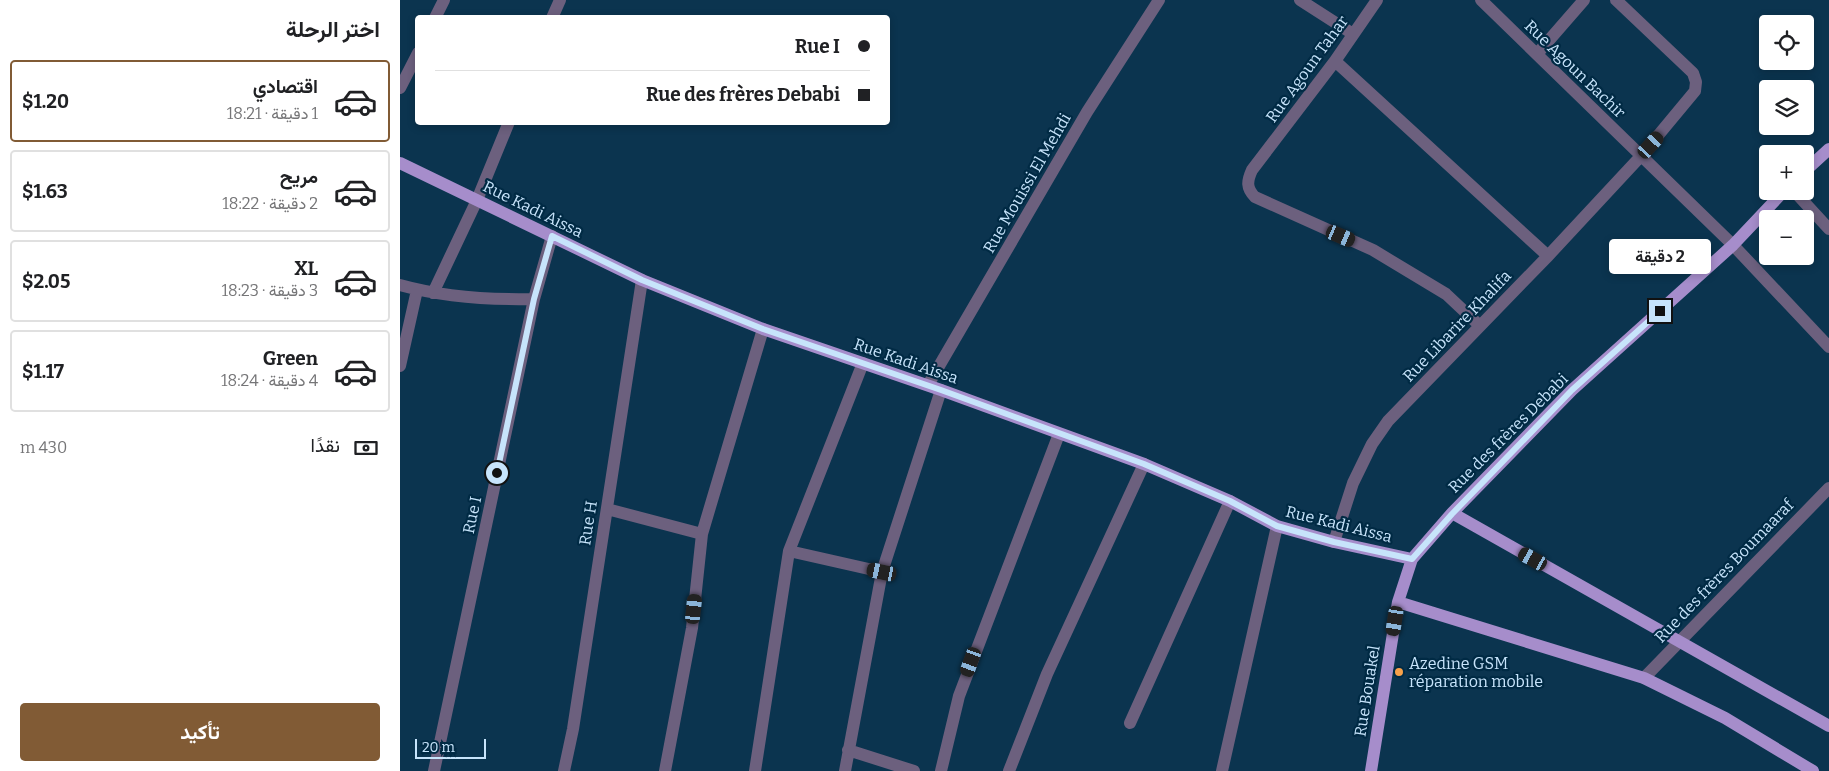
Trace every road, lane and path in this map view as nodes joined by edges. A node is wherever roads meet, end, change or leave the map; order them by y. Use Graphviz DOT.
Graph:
graph roads {
  1 [pos="444,0"];
  2 [pos="560,0"];
  3 [pos="1159,0"];
  4 [pos="1300,0"];
  5 [pos="1377,0"];
  6 [pos="1481,0"];
  7 [pos="1584,0"];
  8 [pos="1616,0"];
  9 [pos="436,15"];
  10 [pos="553,15"];
  11 [pos="1353,34"];
  12 [pos="1537,54"];
  13 [pos="415,59"];
  14 [pos="1335,60"];
  15 [pos="400,88"];
  16 [pos="508,125"];
  17 [pos="1829,148"];
  18 [pos="1641,156"];
  19 [pos="1814,162"];
  20 [pos="400,163"];
  21 [pos="477,200"];
  22 [pos="1776,200"];
  23 [pos="1802,200"];
  24 [pos="1829,229"];
  25 [pos="552,236"];
  26 [pos="1733,245"];
  27 [pos="1548,256"];
  28 [pos="642,280"];
  29 [pos="400,286"];
  30 [pos="418,290"];
  31 [pos="433,293"];
  32 [pos="534,299"];
  33 [pos="1478,325"];
  34 [pos="763,329"];
  35 [pos="1829,347"];
  36 [pos="863,363"];
  37 [pos="400,366"];
  38 [pos="928,386"];
  39 [pos="941,390"];
  40 [pos="1059,434"];
  41 [pos="1144,464"];
  42 [pos="1829,488"];
  43 [pos="1230,501"];
  44 [pos="607,509"];
  45 [pos="1452,514"];
  46 [pos="1277,526"];
  47 [pos="702,534"];
  48 [pos="1334,542"];
  49 [pos="789,552"];
  50 [pos="1412,559"];
  51 [pos="882,572"];
  52 [pos="1398,602"];
  53 [pos="1679,640"];
  54 [pos="1644,678"];
  55 [pos="1130,723"];
  56 [pos="1829,726"];
  57 [pos="848,750"];
  58 [pos="434,771"];
  59 [pos="564,771"];
  60 [pos="665,771"];
  61 [pos="755,771"];
  62 [pos="846,771"];
  63 [pos="914,771"];
  64 [pos="941,771"];
  65 [pos="1009,771"];
  66 [pos="1222,771"];
  67 [pos="1371,771"];
  68 [pos="1813,771"];
  1 -- 9 [label="street"];
  2 -- 10 [label="street"];
  3 -- 38 [label="street, Rue Mouissi El Mehdi"];
  4 -- 11 [label="street"];
  5 -- 11 [label="street, Rue Agoun Tahar"];
  6 -- 12 [label="street, Rue Agoun Bachir"];
  7 -- 12 [label="street"];
  8 -- 18 [label="street, Rue Libarire Khalifa"];
  11 -- 14 [label="street, Rue Agoun Tahar"];
  12 -- 18 [label="street, Rue Agoun Bachir"];
  13 -- 15 [label="street"];
  14 -- 27 [label="street"];
  14 -- 33 [label="street, Rue Agoun Tahar"];
  16 -- 21 [label="street"];
  17 -- 19 [label="main road"];
  18 -- 26 [label="street, Rue Agoun Bachir"];
  18 -- 27 [label="street, Rue Libarire Khalifa"];
  20 -- 21 [label="main road, Rue Kadi Aissa"];
  21 -- 25 [label="main road, Rue Kadi Aissa"];
  21 -- 31 [label="street"];
  22 -- 26 [label="main road, Rue des frères Debabi"];
  23 -- 24 [label="street"];
  25 -- 28 [label="main road, Rue Kadi Aissa"];
  25 -- 32 [label="street, Rue I"];
  26 -- 35 [label="street, Rue Agoun Bachir"];
  26 -- 45 [label="main road, Rue des frères Debabi"];
  27 -- 33 [label="street, Rue Libarire Khalifa"];
  28 -- 34 [label="main road, Rue Kadi Aissa"];
  28 -- 44 [label="street, Rue H"];
  29 -- 30 [label="street"];
  30 -- 31 [label="street"];
  30 -- 37 [label="street"];
  31 -- 32 [label="street"];
  32 -- 58 [label="street, Rue I"];
  33 -- 48 [label="street, Rue Libarire Khalifa"];
  34 -- 36 [label="main road, Rue Kadi Aissa"];
  34 -- 47 [label="street"];
  36 -- 38 [label="main road, Rue Kadi Aissa"];
  36 -- 49 [label="street"];
  38 -- 39 [label="main road, Rue Kadi Aissa"];
  39 -- 40 [label="main road, Rue Kadi Aissa"];
  39 -- 51 [label="street"];
  40 -- 41 [label="main road, Rue Kadi Aissa"];
  40 -- 64 [label="street"];
  41 -- 43 [label="main road, Rue Kadi Aissa"];
  41 -- 65 [label="street"];
  42 -- 53 [label="street, Rue des frères Boumaaraf"];
  43 -- 46 [label="main road, Rue Kadi Aissa"];
  43 -- 55 [label="street"];
  44 -- 47 [label="street"];
  44 -- 59 [label="street, Rue H"];
  45 -- 50 [label="main road, Rue des frères Debabi"];
  45 -- 53 [label="main road"];
  46 -- 48 [label="main road, Rue Kadi Aissa"];
  46 -- 66 [label="street"];
  47 -- 60 [label="street"];
  48 -- 50 [label="main road, Rue Kadi Aissa"];
  49 -- 51 [label="street"];
  49 -- 61 [label="street"];
  50 -- 52 [label="main road, Rue Bouakel"];
  51 -- 57 [label="street"];
  52 -- 54 [label="main road"];
  52 -- 67 [label="main road, Rue Bouakel"];
  53 -- 54 [label="street, Rue des frères Boumaaraf"];
  53 -- 56 [label="main road"];
  54 -- 68 [label="main road"];
  57 -- 62 [label="street"];
  57 -- 63 [label="street"];
}
